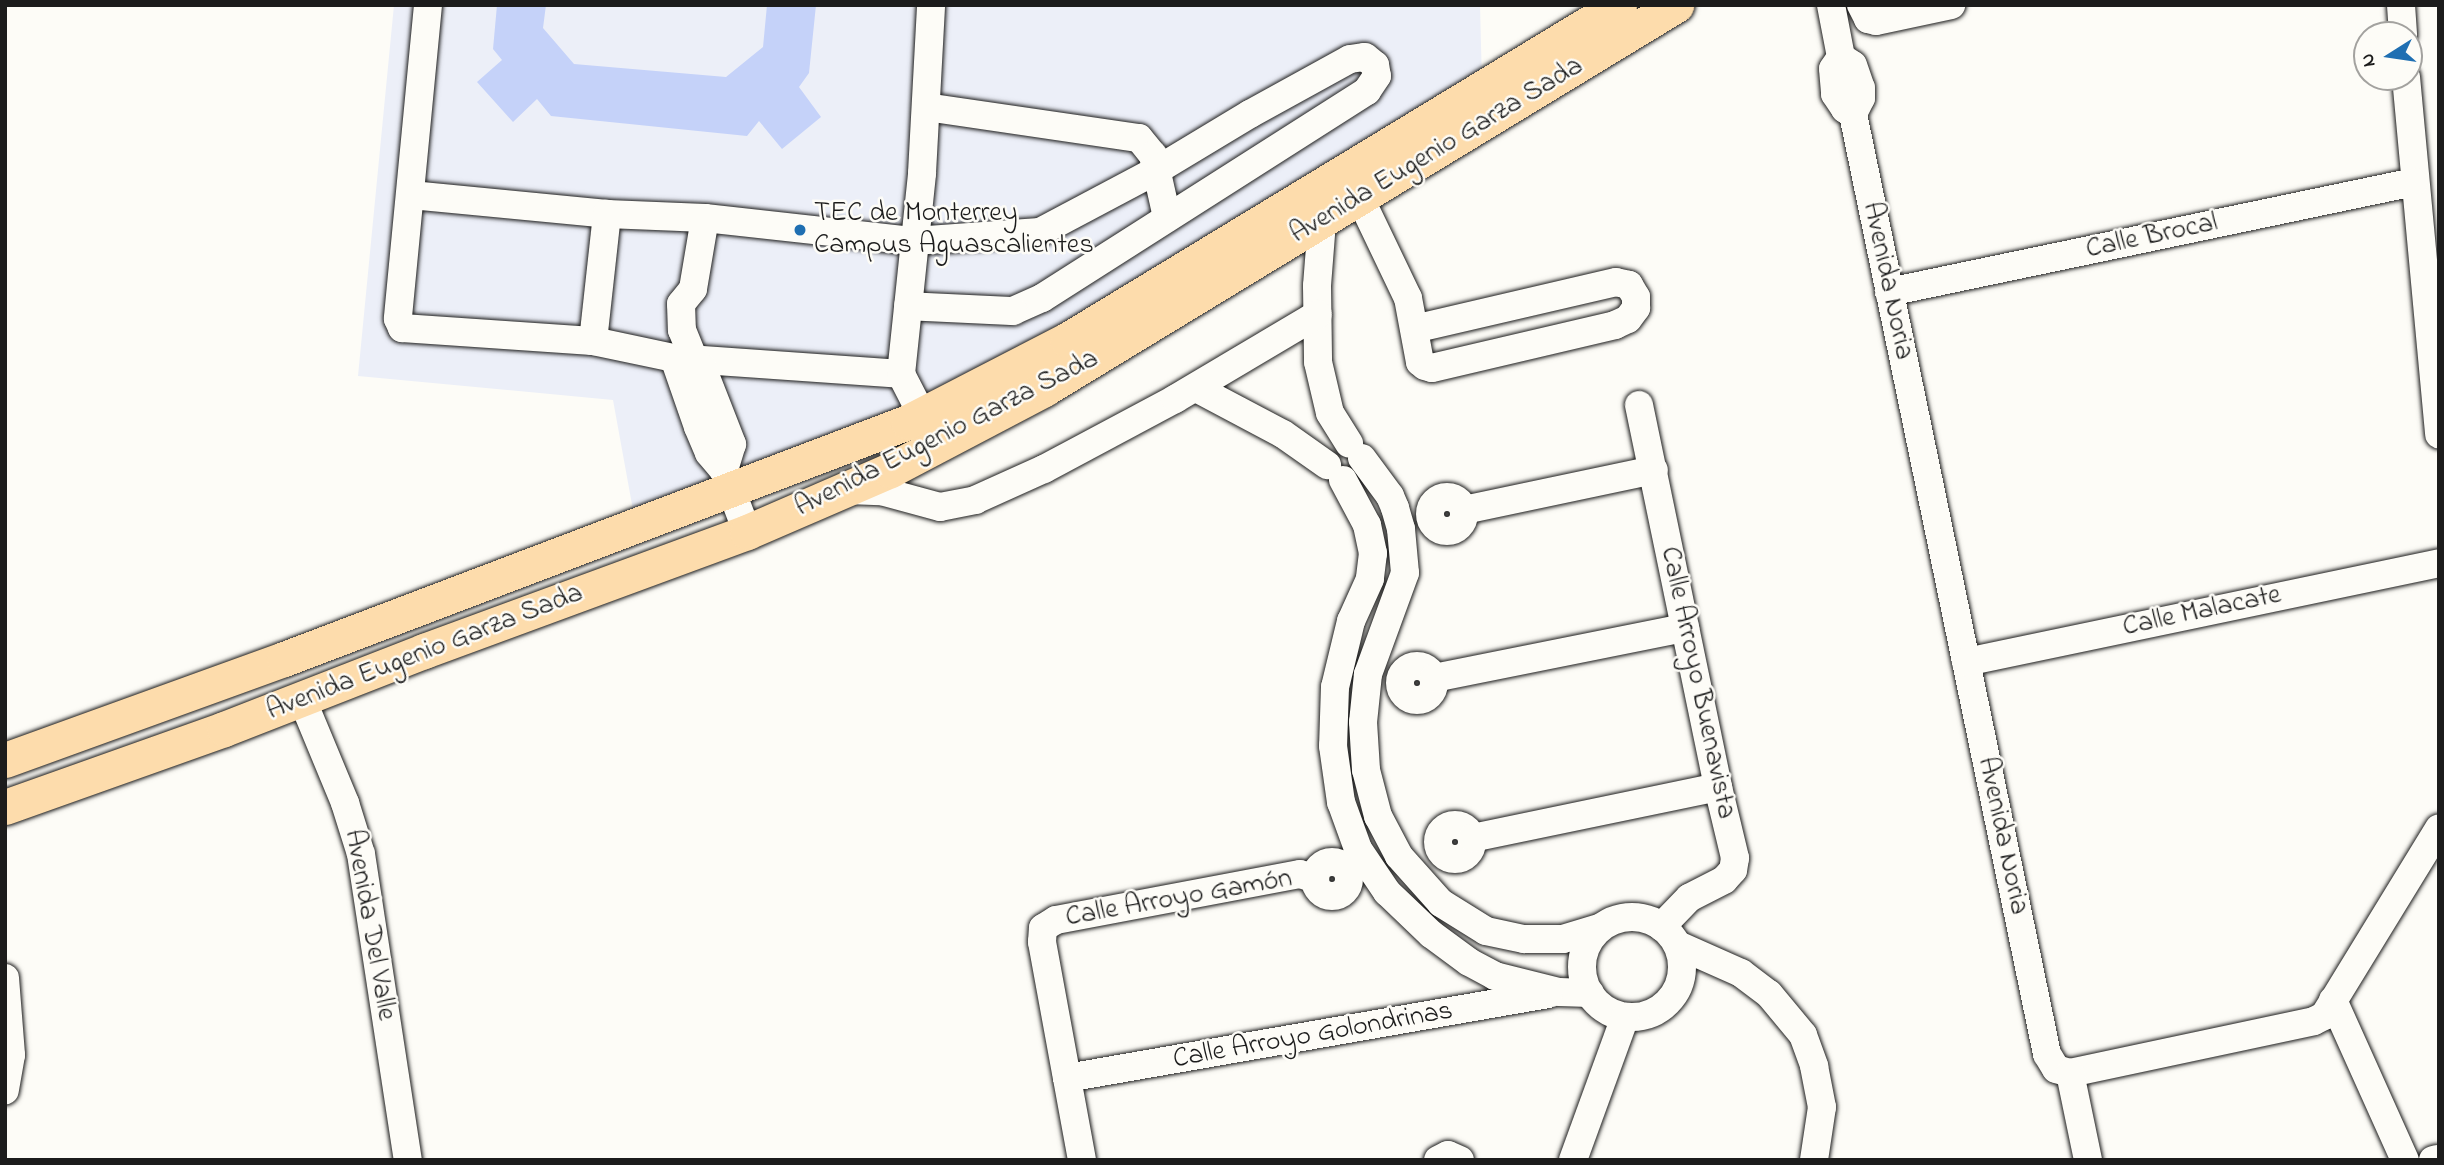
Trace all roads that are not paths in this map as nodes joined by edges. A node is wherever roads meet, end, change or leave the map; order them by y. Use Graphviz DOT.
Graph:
graph roads {
  1 [pos="428,5"];
  2 [pos="931,5"];
  3 [pos="1619,5"];
  4 [pos="1675,5"];
  5 [pos="1831,5"];
  6 [pos="1951,5"];
  7 [pos="1864,12"];
  8 [pos="2407,91"];
  9 [pos="926,107"];
  10 [pos="1157,170"];
  11 [pos="2414,182"];
  12 [pos="411,195"];
  13 [pos="1360,198"];
  14 [pos="607,214"];
  15 [pos="1167,217"];
  16 [pos="705,218"];
  17 [pos="1322,222"];
  18 [pos="914,241"];
  19 [pos="1889,292"];
  20 [pos="908,306"];
  21 [pos="1318,314"];
  22 [pos="1414,329"];
  23 [pos="593,341"];
  24 [pos="684,359"];
  25 [pos="901,374"];
  26 [pos="1196,388"];
  27 [pos="1639,405"];
  28 [pos="1330,413"];
  29 [pos="922,415"];
  30 [pos="2439,434"];
  31 [pos="1297,444"];
  32 [pos="1654,470"];
  33 [pos="727,480"];
  34 [pos="847,490"];
  35 [pos="1464,509"];
  36 [pos="747,532"];
  37 [pos="2439,563"];
  38 [pos="1685,628"];
  39 [pos="1966,662"];
  40 [pos="1434,678"];
  41 [pos="302,699"];
  42 [pos="5,760"];
  43 [pos="1718,787"];
  44 [pos="5,807"];
  45 [pos="2439,828"];
  46 [pos="1472,838"];
  47 [pos="1315,878"];
  48 [pos="1599,928"];
  49 [pos="1670,936"];
  50 [pos="1469,962"];
  51 [pos="5,978"];
  52 [pos="1559,992"];
  53 [pos="1590,993"];
  54 [pos="2333,1000"];
  55 [pos="1461,1011"];
  56 [pos="1625,1017"];
  57 [pos="2070,1073"];
  58 [pos="1067,1078"];
  59 [pos="5,1090"];
  60 [pos="408,1160"];
  61 [pos="1082,1160"];
  62 [pos="1438,1160"];
  63 [pos="1460,1160"];
  64 [pos="1573,1160"];
  65 [pos="1814,1160"];
  66 [pos="2088,1160"];
  67 [pos="2405,1160"];
  1 -- 12 [label="street"];
  2 -- 9 [label="street"];
  3 -- 29 [label="main road, Avenida Eugenio Garza Sada"];
  4 -- 13 [label="main road, Avenida Eugenio Garza Sada"];
  5 -- 19 [label="street, Avenida Noria"];
  6 -- 7 [label="street"];
  8 -- 11 [label="street"];
  9 -- 10 [label="street"];
  9 -- 18 [label="street"];
  10 -- 15 [label="street"];
  10 -- 15 [label="street"];
  10 -- 18 [label="street"];
  11 -- 19 [label="street, Calle Brocal"];
  11 -- 30 [label="street"];
  12 -- 14 [label="street"];
  12 -- 23 [label="street"];
  13 -- 17 [label="main road, Avenida Eugenio Garza Sada"];
  13 -- 22 [label="street"];
  14 -- 16 [label="street"];
  14 -- 23 [label="street"];
  15 -- 20 [label="street"];
  16 -- 18 [label="street"];
  16 -- 24 [label="street"];
  17 -- 21 [label="street"];
  17 -- 34 [label="main road, Avenida Eugenio Garza Sada"];
  18 -- 20 [label="street"];
  19 -- 39 [label="street, Avenida Noria"];
  20 -- 25 [label="street"];
  21 -- 26 [label="street"];
  21 -- 28 [label="street"];
  22 -- 22 [label="street"];
  23 -- 24 [label="street"];
  24 -- 25 [label="street"];
  24 -- 33 [label="street"];
  25 -- 29 [label="street"];
  26 -- 31 [label="street"];
  26 -- 34 [label="street"];
  27 -- 32 [label="street, Calle Arroyo Buenavista"];
  28 -- 31 [label="street"];
  28 -- 48 [label="street"];
  29 -- 33 [label="main road, Avenida Eugenio Garza Sada"];
  31 -- 50 [label="street"];
  32 -- 35 [label="street"];
  32 -- 38 [label="street, Calle Arroyo Buenavista"];
  33 -- 36 [label="street"];
  33 -- 42 [label="main road, Avenida Eugenio Garza Sada"];
  34 -- 36 [label="main road, Avenida Eugenio Garza Sada"];
  36 -- 41 [label="main road, Avenida Eugenio Garza Sada"];
  37 -- 39 [label="street, Calle Malacate"];
  38 -- 40 [label="street"];
  38 -- 43 [label="street, Calle Arroyo Buenavista"];
  39 -- 57 [label="street, Avenida Noria"];
  41 -- 44 [label="main road, Avenida Eugenio Garza Sada"];
  41 -- 60 [label="street, Avenida Del Valle"];
  43 -- 46 [label="street"];
  43 -- 49 [label="street, Calle Arroyo Buenavista"];
  45 -- 54 [label="street"];
  47 -- 58 [label="street, Calle Arroyo Gamón"];
  48 -- 49 [label="street"];
  48 -- 53 [label="street"];
  49 -- 56 [label="street"];
  49 -- 65 [label="street"];
  50 -- 52 [label="street"];
  50 -- 55 [label="street"];
  51 -- 59 [label="street"];
  52 -- 53 [label="street"];
  52 -- 55 [label="street, Calle Arroyo Golondrinas"];
  53 -- 56 [label="street"];
  54 -- 57 [label="street"];
  54 -- 67 [label="street"];
  55 -- 58 [label="street, Calle Arroyo Golondrinas"];
  56 -- 64 [label="street"];
  57 -- 66 [label="street"];
  58 -- 61 [label="street"];
  62 -- 63 [label="street"];
}
